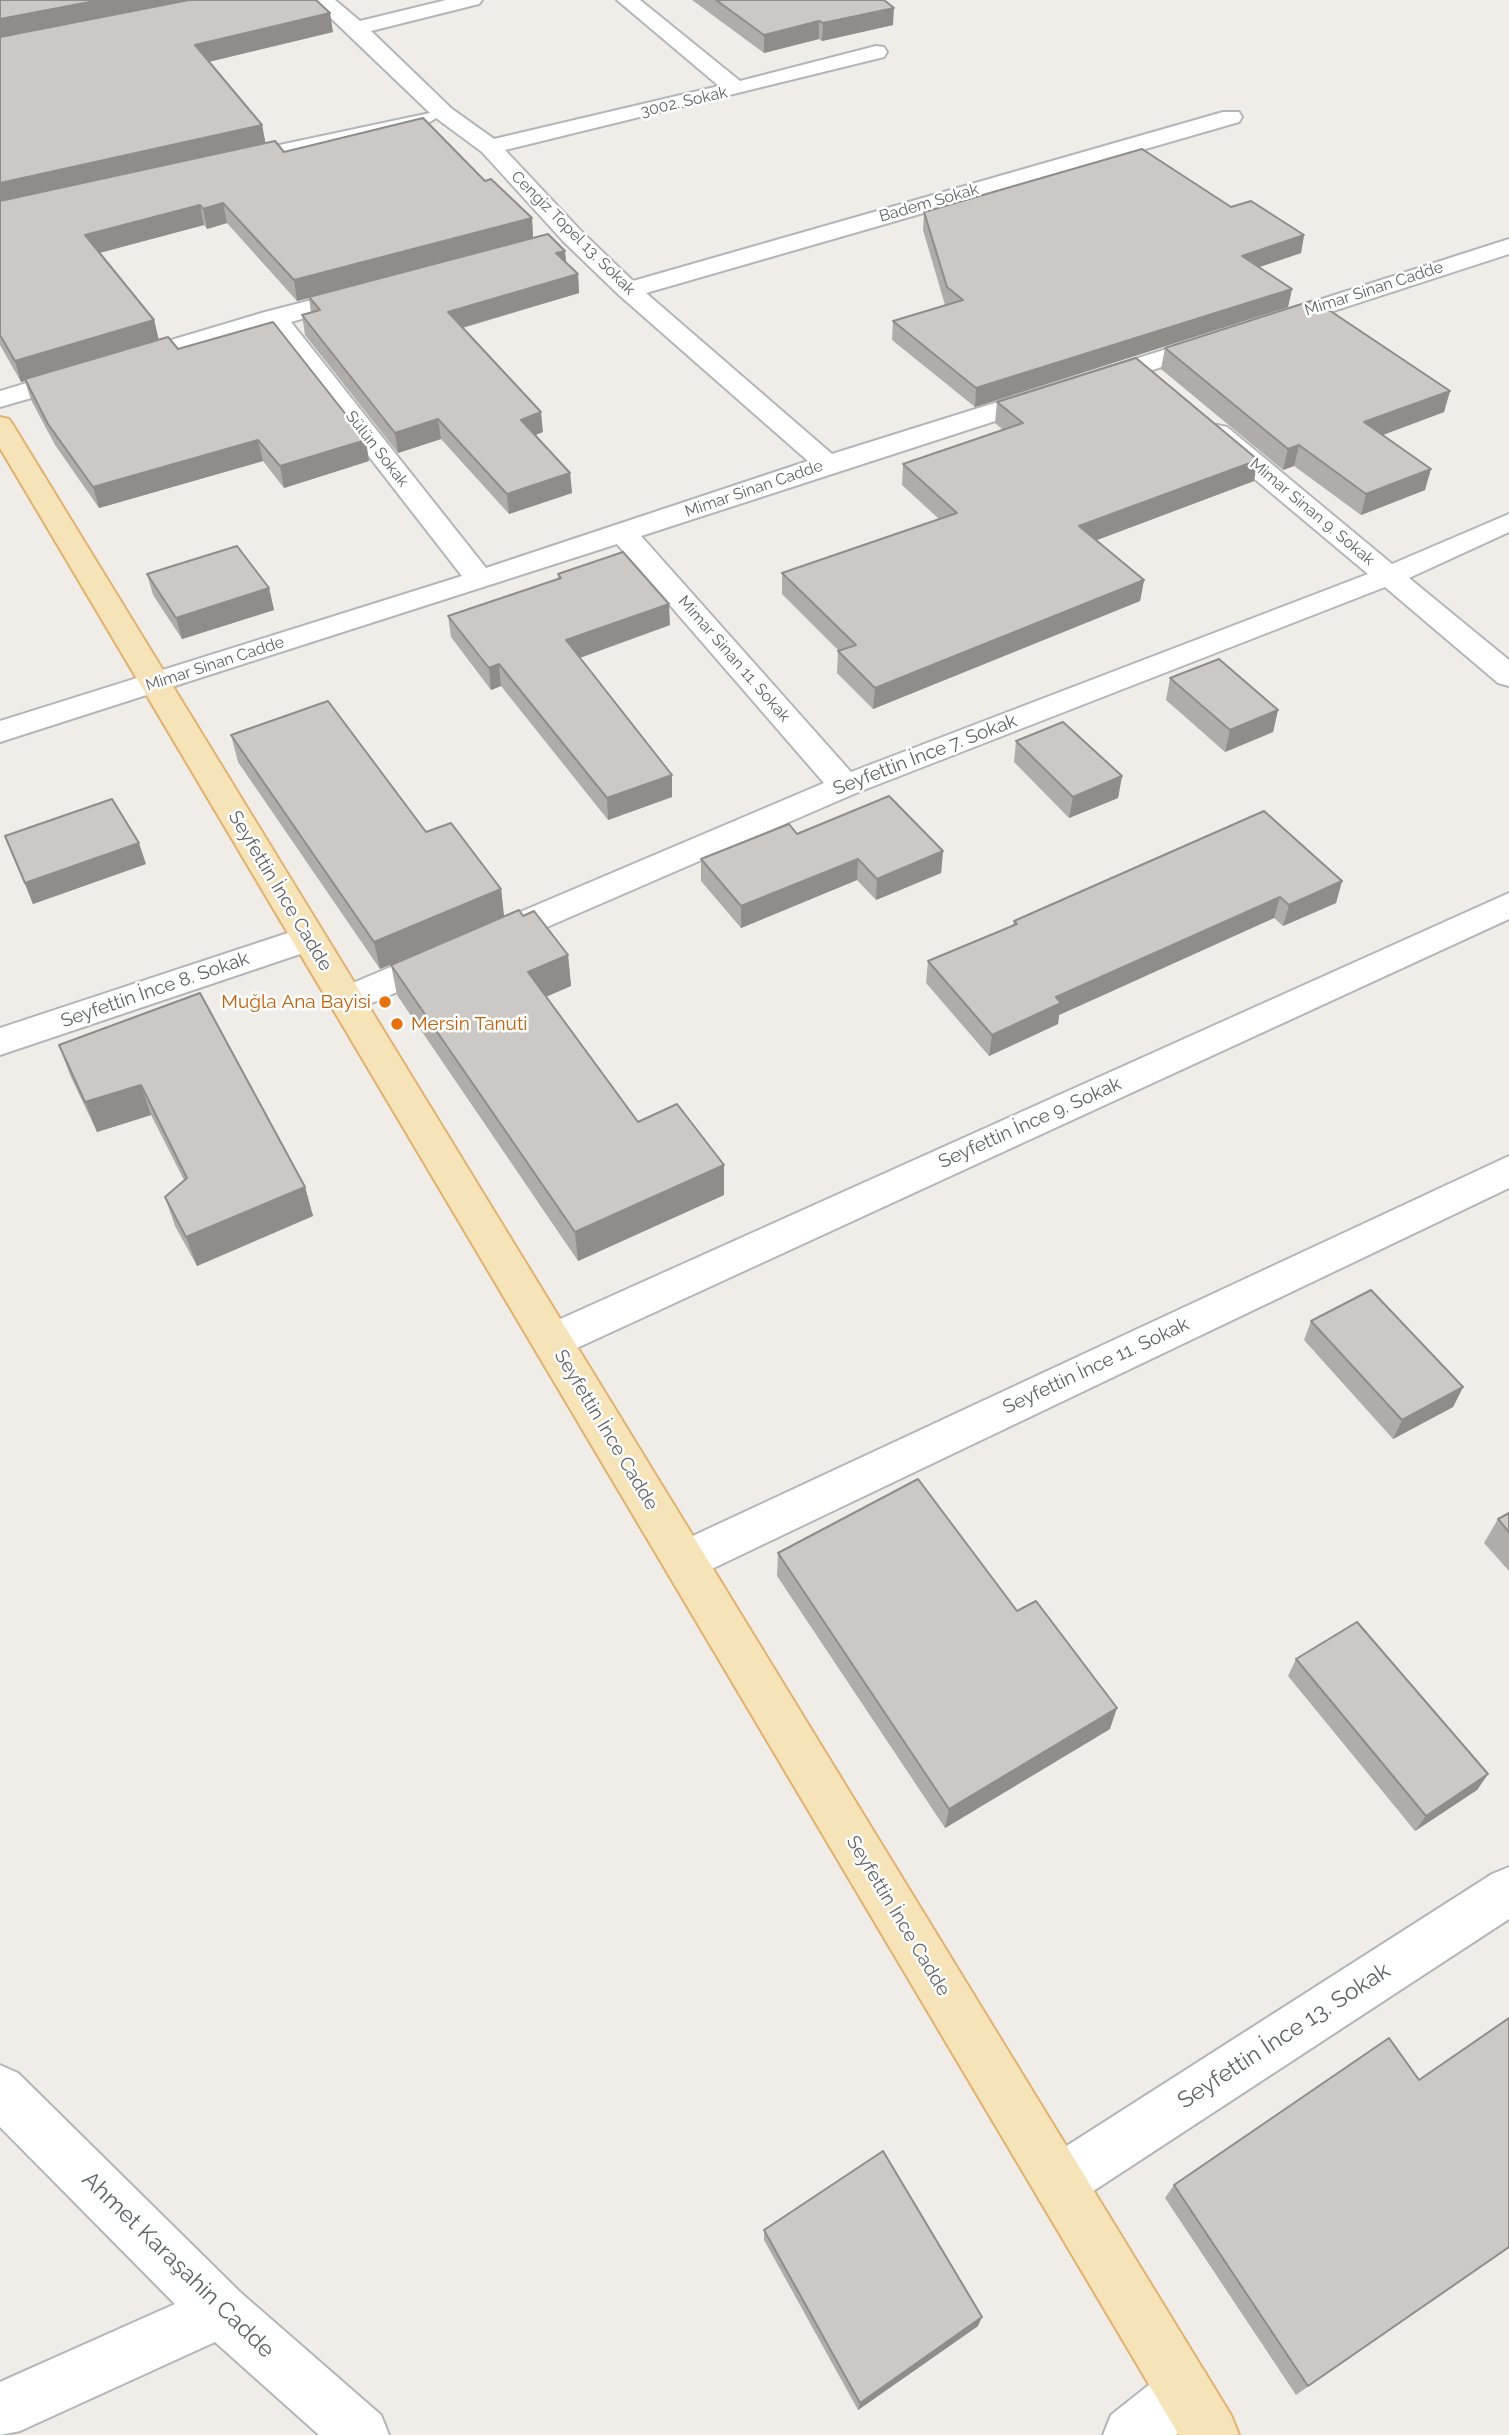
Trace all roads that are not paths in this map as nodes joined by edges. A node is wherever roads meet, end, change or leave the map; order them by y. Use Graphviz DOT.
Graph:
graph roads {
  1 [pos="322,0"];
  2 [pos="472,0"];
  3 [pos="627,0"];
  4 [pos="356,28"];
  5 [pos="876,52"];
  6 [pos="736,89"];
  7 [pos="444,114"];
  8 [pos="1231,117"];
  9 [pos="490,147"];
  10 [pos="215,166"];
  11 [pos="573,237"];
  12 [pos="547,244"];
  13 [pos="1509,246"];
  14 [pos="391,286"];
  15 [pos="628,290"];
  16 [pos="274,317"];
  17 [pos="0,399"];
  18 [pos="1200,419"];
  19 [pos="0,425"];
  20 [pos="827,464"];
  21 [pos="1509,522"];
  22 [pos="623,533"];
  23 [pos="1388,576"];
  24 [pos="480,580"];
  25 [pos="1509,676"];
  26 [pos="155,683"];
  27 [pos="0,733"];
  28 [pos="845,786"];
  29 [pos="1509,905"];
  30 [pos="309,938"];
  31 [pos="346,1000"];
  32 [pos="0,1042"];
  33 [pos="1509,1171"];
  34 [pos="552,1341"];
  35 [pos="684,1561"];
  36 [pos="1509,1891"];
  37 [pos="0,2091"];
  38 [pos="1059,2182"];
  39 [pos="221,2311"];
  40 [pos="0,2411"];
  41 [pos="1198,2413"];
  42 [pos="361,2435"];
  43 [pos="1131,2435"];
  1 -- 4 [label="street, Cengiz Topel 13. Sokak"];
  2 -- 4 [label="street"];
  3 -- 6 [label="street"];
  4 -- 7 [label="street, Cengiz Topel 13. Sokak"];
  5 -- 6 [label="street, 3002. Sokak"];
  6 -- 9 [label="street, 3002. Sokak"];
  7 -- 9 [label="street, Cengiz Topel 13. Sokak"];
  7 -- 10 [label="street"];
  8 -- 15 [label="street, Badem Sokak"];
  9 -- 11 [label="street, Cengiz Topel 13. Sokak"];
  11 -- 12 [label="street"];
  11 -- 15 [label="street, Cengiz Topel 13. Sokak"];
  13 -- 20 [label="street, Mimar Sinan Cadde"];
  14 -- 16 [label="street"];
  15 -- 20 [label="street, Cengiz Topel 13. Sokak"];
  16 -- 17 [label="street"];
  16 -- 24 [label="street, Sülün Sokak"];
  18 -- 23 [label="street, Mimar Sinan 9. Sokak"];
  19 -- 26 [label="main road, Seyfettin İnce Cadde"];
  20 -- 22 [label="street, Mimar Sinan Cadde"];
  21 -- 23 [label="street, Seyfettin İnce 7. Sokak"];
  22 -- 24 [label="street, Mimar Sinan Cadde"];
  22 -- 28 [label="street, Mimar Sinan 11. Sokak"];
  23 -- 25 [label="street, Mimar Sinan 9. Sokak"];
  23 -- 28 [label="street, Seyfettin İnce 7. Sokak"];
  24 -- 26 [label="street, Mimar Sinan Cadde"];
  26 -- 27 [label="street, Mimar Sinan Cadde"];
  26 -- 30 [label="main road, Seyfettin İnce Cadde"];
  28 -- 31 [label="street, Seyfettin İnce 7. Sokak"];
  29 -- 34 [label="street, Seyfettin İnce 9. Sokak"];
  30 -- 31 [label="main road, Seyfettin İnce Cadde"];
  30 -- 32 [label="street, Seyfettin İnce 8. Sokak"];
  31 -- 34 [label="main road, Seyfettin İnce Cadde"];
  33 -- 35 [label="street, Seyfettin İnce 11. Sokak"];
  34 -- 35 [label="main road, Seyfettin İnce Cadde"];
  35 -- 38 [label="main road, Seyfettin İnce Cadde"];
  36 -- 38 [label="street, Seyfettin İnce 13. Sokak"];
  37 -- 39 [label="street, Ahmet Karaşahin Cadde"];
  38 -- 41 [label="main road, Seyfettin İnce Cadde"];
  39 -- 40 [label="street"];
  39 -- 42 [label="street, Ahmet Karaşahin Cadde"];
  41 -- 43 [label="street"];
}
